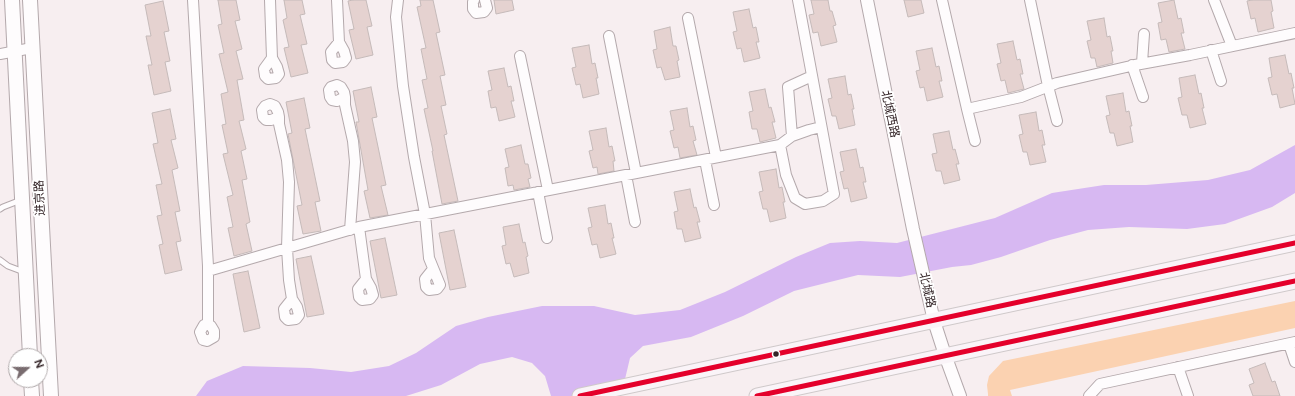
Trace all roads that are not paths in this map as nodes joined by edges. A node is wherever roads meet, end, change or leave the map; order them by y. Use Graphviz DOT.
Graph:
graph roads {
  1 [pos="12,0"];
  2 [pos="30,0"];
  3 [pos="193,0"];
  4 [pos="270,0"];
  5 [pos="337,0"];
  6 [pos="398,0"];
  7 [pos="474,0"];
  8 [pos="485,0"];
  9 [pos="798,0"];
  10 [pos="867,0"];
  11 [pos="942,0"];
  12 [pos="1030,0"];
  13 [pos="1214,0"];
  14 [pos="688,18"];
  15 [pos="1295,33"];
  16 [pos="1144,34"];
  17 [pos="609,36"];
  18 [pos="339,42"];
  19 [pos="1232,46"];
  20 [pos="32,48"];
  21 [pos="1211,50"];
  22 [pos="14,51"];
  23 [pos="0,54"];
  24 [pos="520,56"];
  25 [pos="272,58"];
  26 [pos="1137,64"];
  27 [pos="812,76"];
  28 [pos="1221,80"];
  29 [pos="1048,86"];
  30 [pos="1143,97"];
  31 [pos="346,98"];
  32 [pos="967,109"];
  33 [pos="279,117"];
  34 [pos="1057,121"];
  35 [pos="821,127"];
  36 [pos="792,136"];
  37 [pos="974,141"];
  38 [pos="780,145"];
  39 [pos="716,158"];
  40 [pos="705,160"];
  41 [pos="636,173"];
  42 [pos="626,175"];
  43 [pos="543,191"];
  44 [pos="22,200"];
  45 [pos="714,205"];
  46 [pos="0,210"];
  47 [pos="426,214"];
  48 [pos="635,222"];
  49 [pos="354,228"];
  50 [pos="913,229"];
  51 [pos="546,238"];
  52 [pos="1295,243"];
  53 [pos="287,248"];
  54 [pos="0,260"];
  55 [pos="8,266"];
  56 [pos="0,268"];
  57 [pos="433,269"];
  58 [pos="208,271"];
  59 [pos="26,273"];
  60 [pos="366,279"];
  61 [pos="1295,281"];
  62 [pos="292,299"];
  63 [pos="934,321"];
  64 [pos="208,325"];
  65 [pos="1292,343"];
  66 [pos="30,348"];
  67 [pos="945,355"];
  68 [pos="1295,362"];
  69 [pos="1178,367"];
  70 [pos="51,396"];
  71 [pos="580,396"];
  72 [pos="757,396"];
  73 [pos="960,396"];
  74 [pos="1089,396"];
  75 [pos="1188,396"];
  1 -- 22 [label="main road, 进京路"];
  2 -- 20 [label="main road, 进京路"];
  3 -- 58 [label="street"];
  4 -- 25 [label="street"];
  5 -- 18 [label="street"];
  6 -- 47 [label="street"];
  7 -- 8 [label="street"];
  9 -- 27 [label="street"];
  10 -- 50 [label="street, 北城西路"];
  11 -- 32 [label="street"];
  12 -- 29 [label="street"];
  13 -- 19 [label="street"];
  14 -- 39 [label="street"];
  15 -- 19 [label="street"];
  16 -- 26 [label="street"];
  17 -- 41 [label="street"];
  19 -- 21 [label="street"];
  20 -- 22 [label="street"];
  20 -- 70 [label="main road, 进京路"];
  21 -- 26 [label="street"];
  21 -- 28 [label="street"];
  22 -- 23 [label="street"];
  22 -- 44 [label="main road, 进京路"];
  24 -- 43 [label="street"];
  26 -- 29 [label="street"];
  26 -- 30 [label="street"];
  27 -- 35 [label="street"];
  27 -- 36 [label="street"];
  29 -- 32 [label="street"];
  29 -- 34 [label="street"];
  31 -- 49 [label="street"];
  32 -- 37 [label="street"];
  33 -- 53 [label="street"];
  35 -- 36 [label="street"];
  35 -- 38 [label="street"];
  36 -- 38 [label="street"];
  38 -- 39 [label="street"];
  39 -- 40 [label="street"];
  40 -- 41 [label="street"];
  40 -- 45 [label="street"];
  41 -- 42 [label="street"];
  42 -- 43 [label="street"];
  42 -- 48 [label="street"];
  43 -- 47 [label="street"];
  43 -- 51 [label="street"];
  44 -- 46 [label="lane"];
  44 -- 59 [label="main road, 进京路"];
  47 -- 49 [label="street"];
  47 -- 57 [label="street"];
  49 -- 53 [label="street"];
  49 -- 60 [label="street"];
  50 -- 63 [label="street, 北城路"];
  52 -- 63 [label="main road"];
  53 -- 58 [label="street"];
  53 -- 62 [label="street"];
  54 -- 55 [label="lane"];
  55 -- 56 [label="lane"];
  55 -- 59 [label="lane"];
  58 -- 64 [label="street"];
  59 -- 66 [label="main road, 进京路"];
  61 -- 67 [label="main road"];
  63 -- 67 [label="street, 北城路"];
  63 -- 71 [label="main road"];
  65 -- 68 [label="street"];
  65 -- 69 [label="street"];
  67 -- 72 [label="main road"];
  67 -- 73 [label="street, 北城路"];
  69 -- 74 [label="street"];
  69 -- 75 [label="street"];
}
